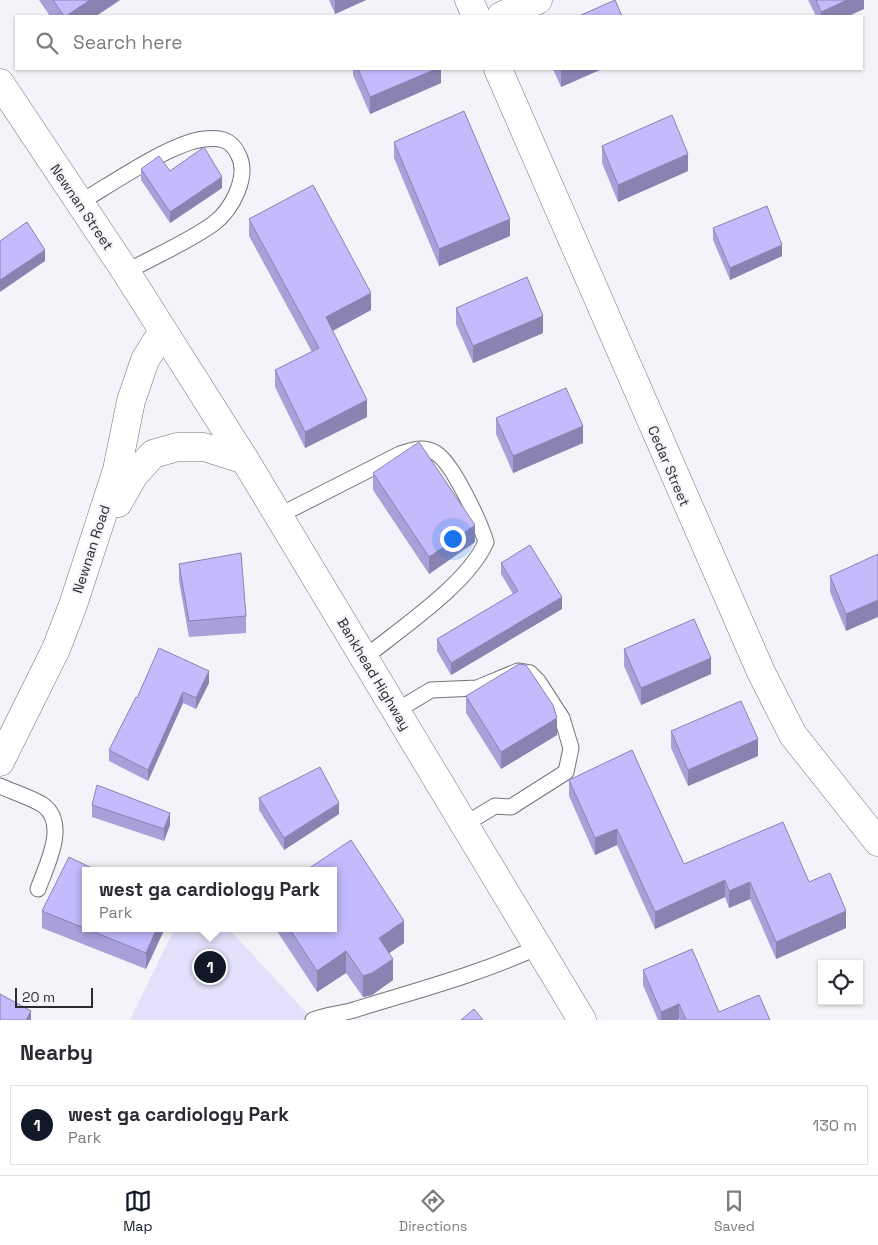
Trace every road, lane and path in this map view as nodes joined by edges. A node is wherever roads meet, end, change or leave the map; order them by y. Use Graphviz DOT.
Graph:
graph roads {
  1 [pos="469,0"];
  2 [pos="538,0"];
  3 [pos="476,15"];
  4 [pos="504,15"];
  5 [pos="498,70"];
  6 [pos="0,83"];
  7 [pos="79,203"];
  8 [pos="126,272"];
  9 [pos="163,331"];
  10 [pos="245,460"];
  11 [pos="278,516"];
  12 [pos="94,543"];
  13 [pos="364,658"];
  14 [pos="396,711"];
  15 [pos="0,762"];
  16 [pos="0,786"];
  17 [pos="465,824"];
  18 [pos="878,842"];
  19 [pos="38,889"];
  20 [pos="538,947"];
  21 [pos="313,1020"];
  22 [pos="582,1020"];
  1 -- 3 [label="main road"];
  2 -- 4 [label="main road"];
  5 -- 18 [label="main road, Cedar Street"];
  6 -- 7 [label="main road, Newnan Street"];
  7 -- 8 [label="main road, Newnan Street"];
  7 -- 8 [label="lane"];
  8 -- 9 [label="main road, Newnan Street"];
  9 -- 10 [label="main road, Bankhead Highway"];
  9 -- 12 [label="main road, Newnan Road"];
  10 -- 11 [label="main road, Bankhead Highway"];
  10 -- 12 [label="main road"];
  11 -- 13 [label="main road, Bankhead Highway"];
  11 -- 13 [label="lane"];
  12 -- 15 [label="main road, Newnan Road"];
  13 -- 14 [label="main road, Bankhead Highway"];
  14 -- 17 [label="main road, Bankhead Highway"];
  14 -- 17 [label="lane"];
  16 -- 19 [label="lane"];
  17 -- 20 [label="main road, Bankhead Highway"];
  20 -- 21 [label="lane"];
  20 -- 22 [label="main road, Bankhead Highway"];
}
